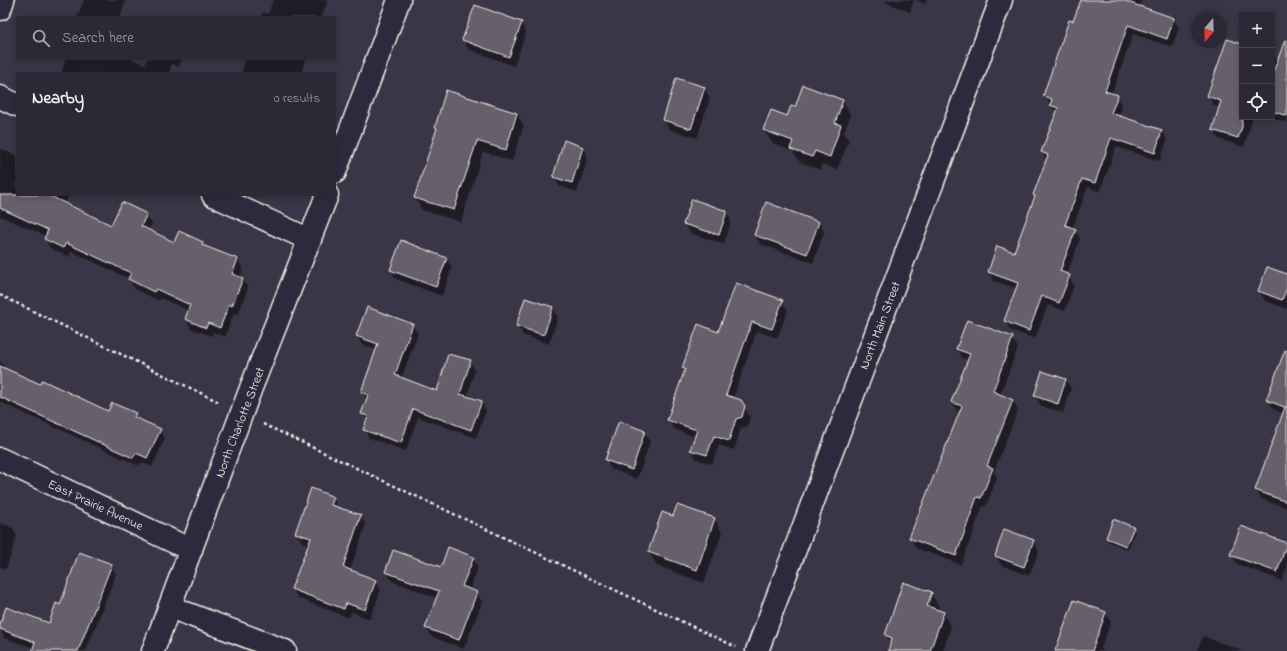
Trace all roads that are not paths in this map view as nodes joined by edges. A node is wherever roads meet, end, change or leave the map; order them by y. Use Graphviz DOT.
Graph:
graph roads {
  1 [pos="3,0"];
  2 [pos="399,0"];
  3 [pos="1001,0"];
  4 [pos="0,9"];
  5 [pos="0,97"];
  6 [pos="16,105"];
  7 [pos="336,169"];
  8 [pos="215,196"];
  9 [pos="327,196"];
  10 [pos="310,240"];
  11 [pos="0,458"];
  12 [pos="191,550"];
  13 [pos="170,607"];
  14 [pos="748,650"];
  15 [pos="153,651"];
  16 [pos="285,651"];
  1 -- 4 [label="street"];
  2 -- 7 [label="street"];
  3 -- 14 [label="street, North Main Street"];
  5 -- 6 [label="street"];
  8 -- 10 [label="street"];
  9 -- 10 [label="street, North Charlotte Street"];
  10 -- 12 [label="street, North Charlotte Street"];
  11 -- 12 [label="street, East Prairie Avenue"];
  12 -- 13 [label="street, North Charlotte Street"];
  13 -- 15 [label="street, North Charlotte Street"];
  13 -- 16 [label="street"];
}
